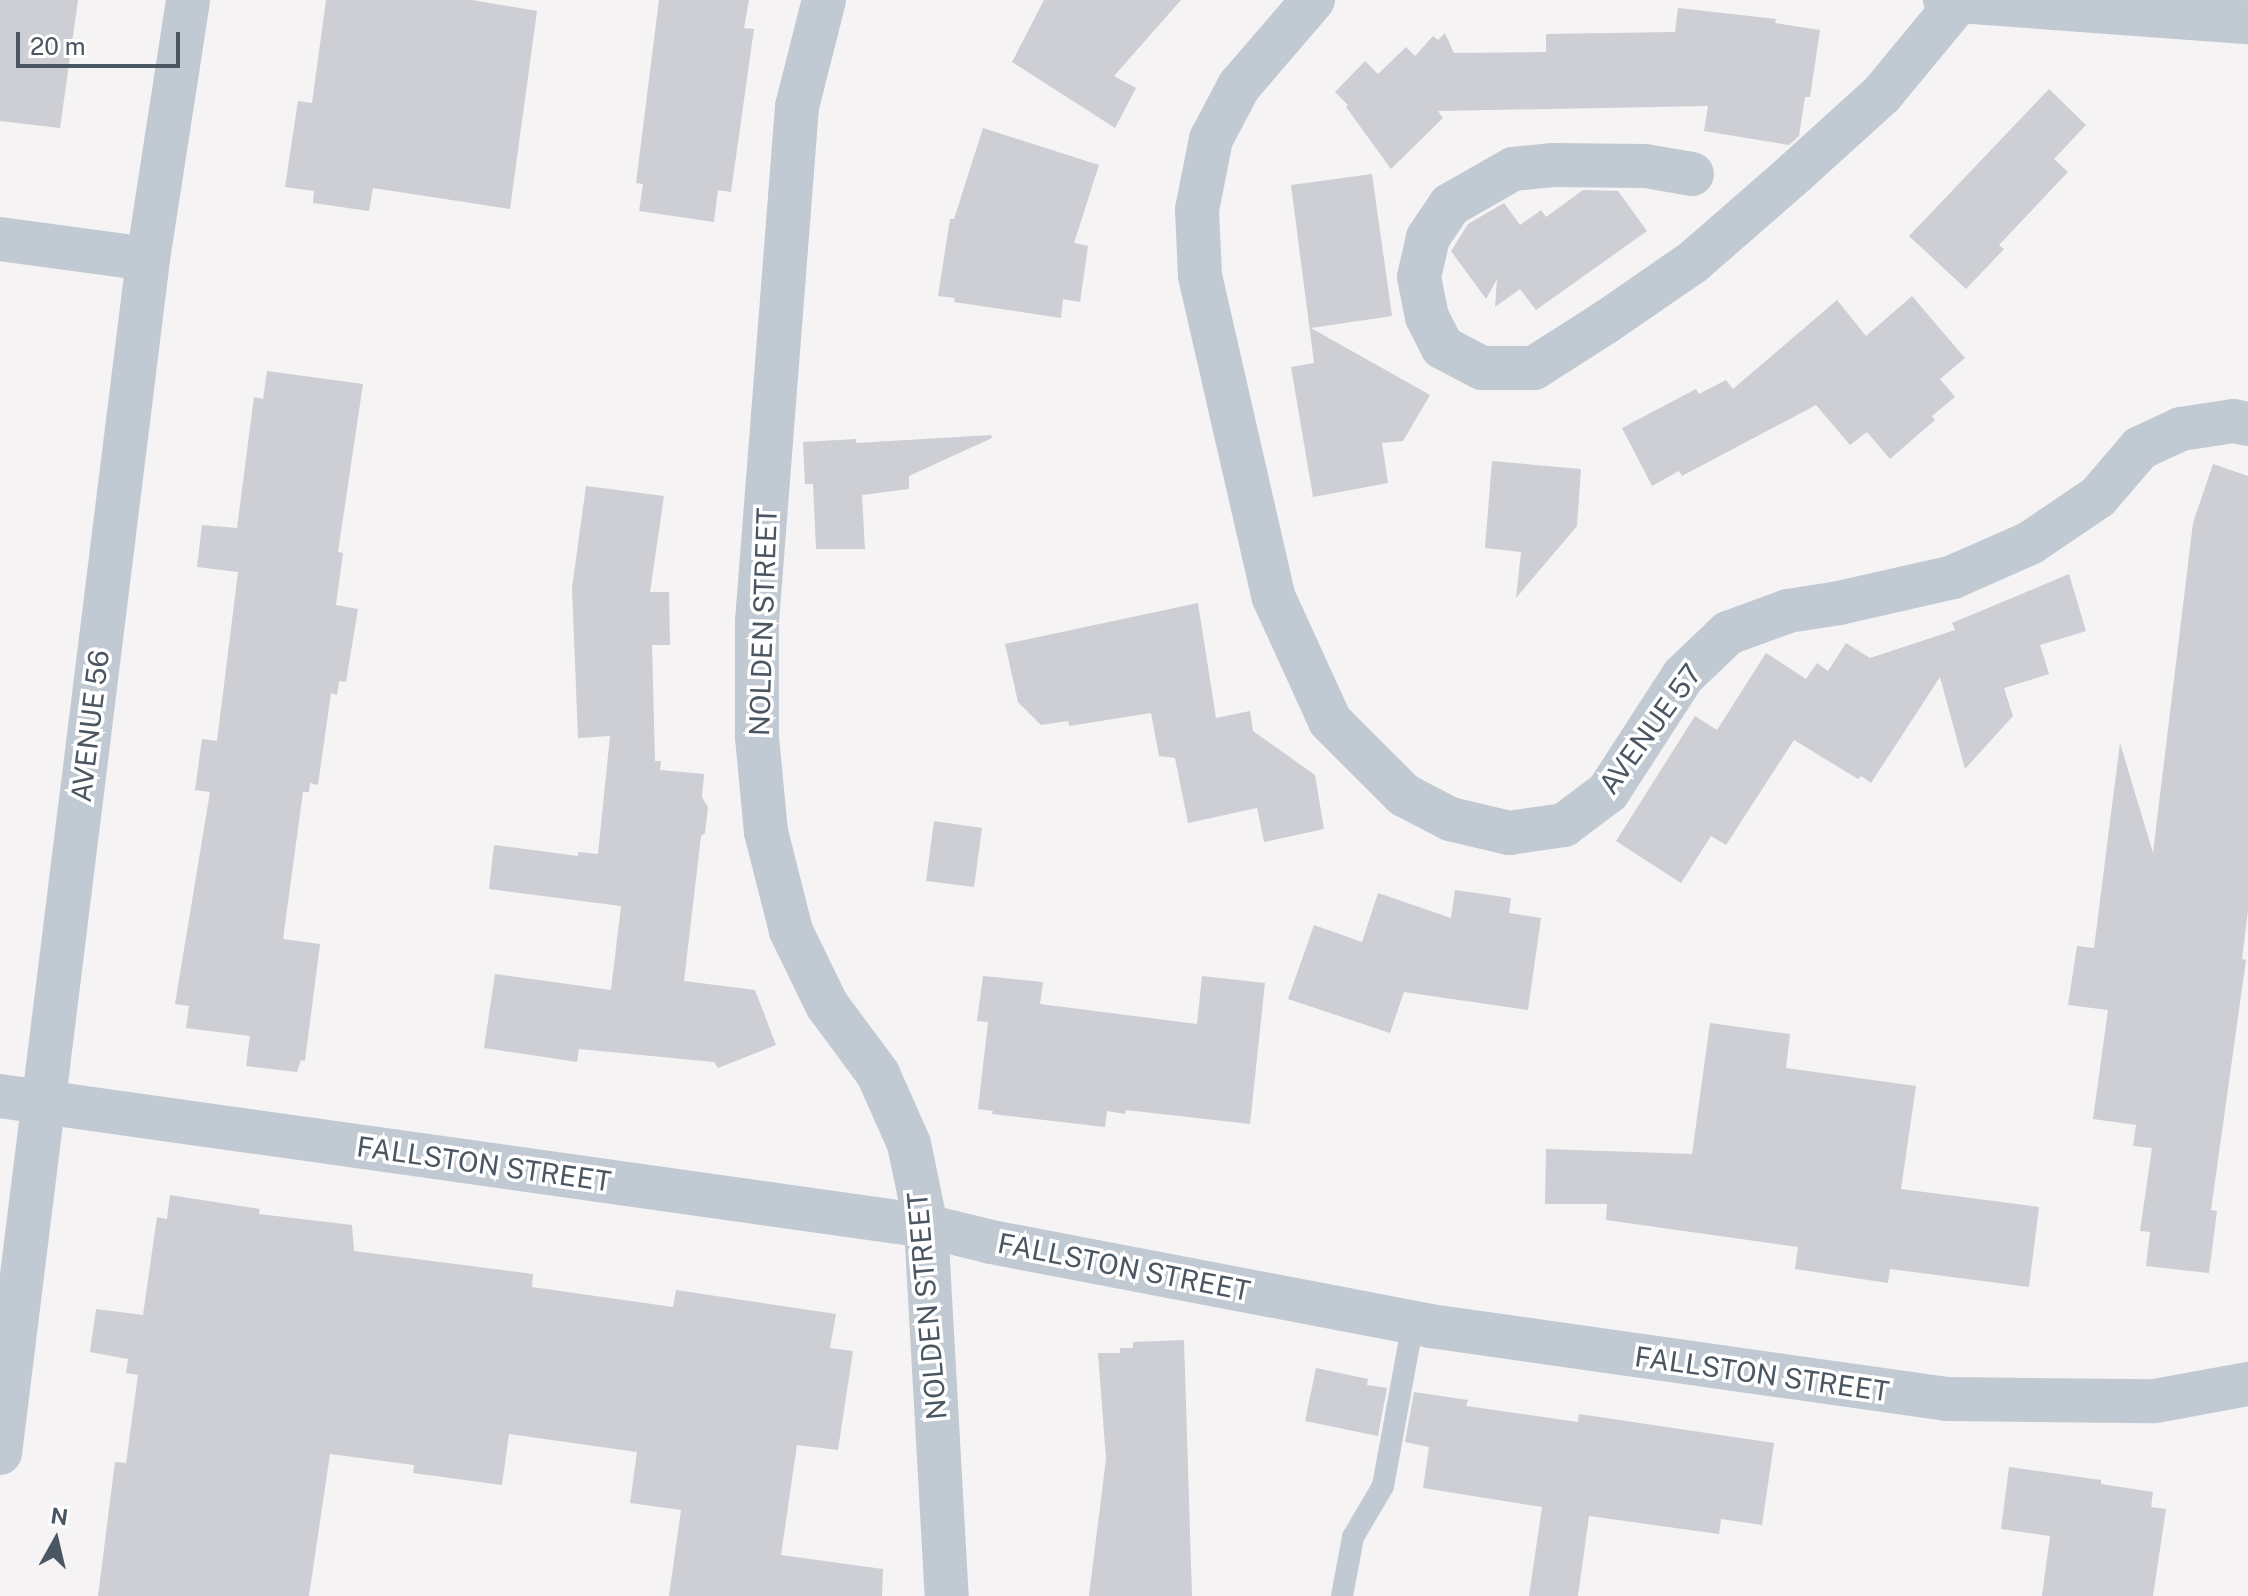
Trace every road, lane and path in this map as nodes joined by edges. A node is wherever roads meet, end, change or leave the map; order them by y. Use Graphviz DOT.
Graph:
graph roads {
  1 [pos="188,0"];
  2 [pos="824,0"];
  3 [pos="1313,0"];
  4 [pos="1952,1"];
  5 [pos="2071,6"];
  6 [pos="2248,22"];
  7 [pos="1692,174"];
  8 [pos="0,239"];
  9 [pos="148,259"];
  10 [pos="2248,424"];
  11 [pos="0,1096"];
  12 [pos="44,1102"];
  13 [pos="926,1226"];
  14 [pos="1413,1322"];
  15 [pos="2248,1384"];
  16 [pos="0,1453"];
  17 [pos="947,1596"];
  18 [pos="1342,1596"];
  1 -- 9 [label="street, AVENUE 56"];
  2 -- 13 [label="street, NOLDEN STREET"];
  3 -- 10 [label="street, AVENUE 57"];
  4 -- 5 [label="street"];
  4 -- 7 [label="street"];
  5 -- 6 [label="street"];
  8 -- 9 [label="street"];
  9 -- 12 [label="street, AVENUE 56"];
  11 -- 12 [label="street, FALLSTON STREET"];
  12 -- 13 [label="street, FALLSTON STREET"];
  12 -- 16 [label="street, AVENUE 56"];
  13 -- 14 [label="street, FALLSTON STREET"];
  13 -- 17 [label="street, NOLDEN STREET"];
  14 -- 15 [label="street, FALLSTON STREET"];
  14 -- 18 [label="lane"];
}
